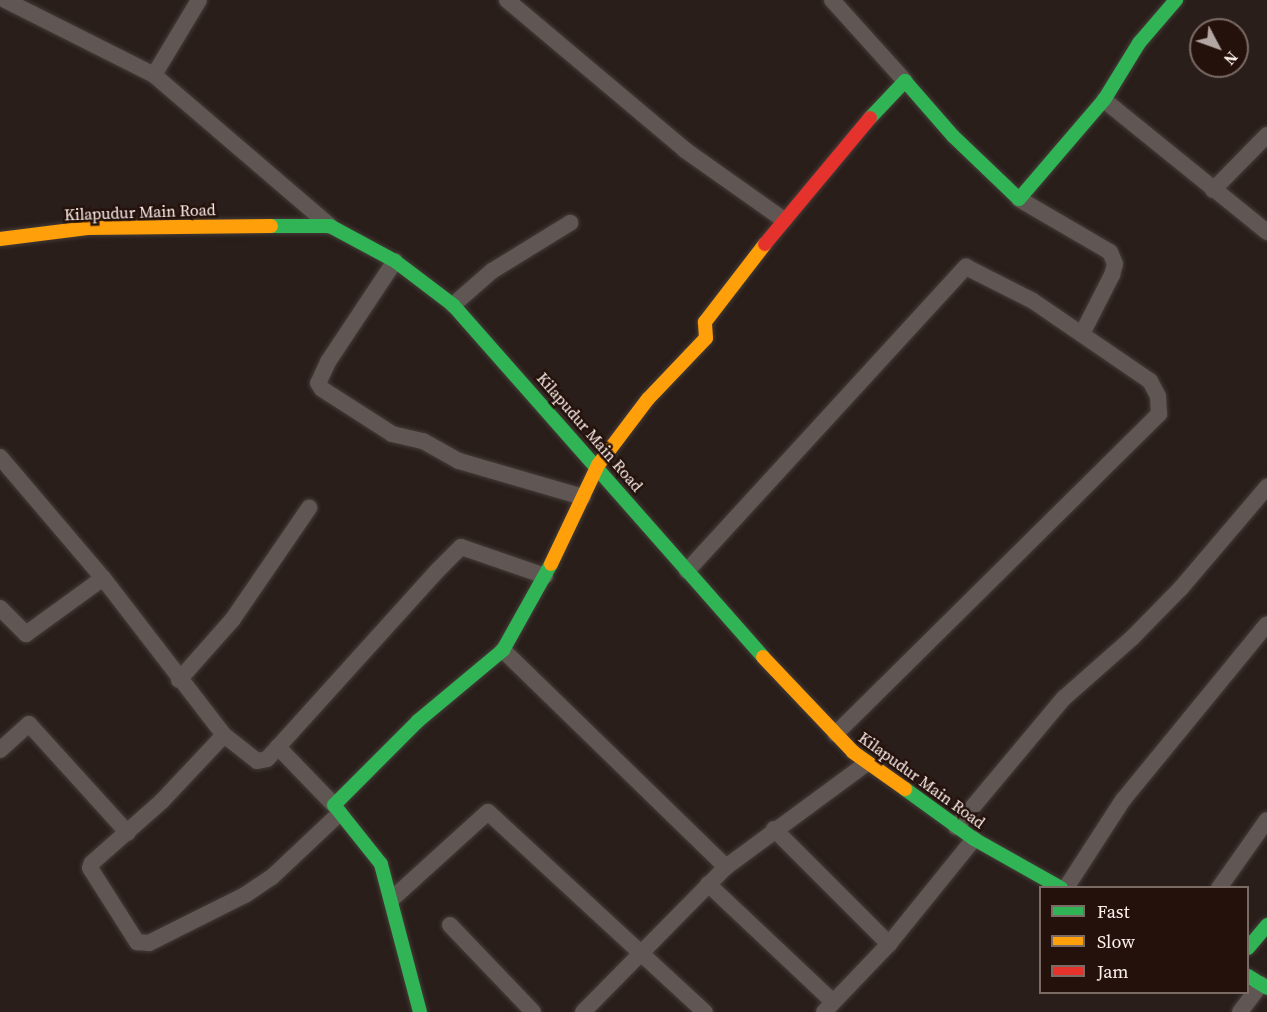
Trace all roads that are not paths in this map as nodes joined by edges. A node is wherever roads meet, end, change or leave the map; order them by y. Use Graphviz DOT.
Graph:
graph roads {
  1 [pos="5,0"];
  2 [pos="199,0"];
  3 [pos="507,0"];
  4 [pos="832,0"];
  5 [pos="1176,0"];
  6 [pos="154,75"];
  7 [pos="905,81"];
  8 [pos="1104,100"];
  9 [pos="1267,135"];
  10 [pos="1213,190"];
  11 [pos="1019,199"];
  12 [pos="784,220"];
  13 [pos="570,223"];
  14 [pos="330,226"];
  15 [pos="1267,232"];
  16 [pos="0,239"];
  17 [pos="395,261"];
  18 [pos="453,305"];
  19 [pos="1082,334"];
  20 [pos="0,457"];
  21 [pos="598,465"];
  22 [pos="1267,487"];
  23 [pos="583,497"];
  24 [pos="309,508"];
  25 [pos="687,571"];
  26 [pos="545,576"];
  27 [pos="103,579"];
  28 [pos="0,608"];
  29 [pos="1267,624"];
  30 [pos="503,650"];
  31 [pos="179,680"];
  32 [pos="836,734"];
  33 [pos="224,735"];
  34 [pos="278,747"];
  35 [pos="0,750"];
  36 [pos="867,763"];
  37 [pos="337,809"];
  38 [pos="1267,819"];
  39 [pos="956,827"];
  40 [pos="774,829"];
  41 [pos="128,833"];
  42 [pos="974,839"];
  43 [pos="726,867"];
  44 [pos="708,884"];
  45 [pos="1060,886"];
  46 [pos="1065,886"];
  47 [pos="1220,886"];
  48 [pos="393,898"];
  49 [pos="450,925"];
  50 [pos="1267,925"];
  51 [pos="889,944"];
  52 [pos="1249,947"];
  53 [pos="640,952"];
  54 [pos="1259,983"];
  55 [pos="828,1007"];
  56 [pos="420,1012"];
  57 [pos="533,1012"];
  58 [pos="583,1012"];
  59 [pos="705,1012"];
  60 [pos="1240,1012"];
  1 -- 6 [label="street"];
  2 -- 6 [label="street"];
  3 -- 12 [label="street"];
  4 -- 7 [label="street"];
  5 -- 8 [label="street"];
  6 -- 14 [label="street"];
  7 -- 11 [label="street"];
  7 -- 12 [label="street"];
  8 -- 10 [label="street"];
  8 -- 11 [label="street"];
  9 -- 10 [label="street"];
  10 -- 15 [label="street"];
  11 -- 19 [label="street"];
  12 -- 21 [label="street"];
  13 -- 18 [label="street"];
  14 -- 16 [label="street, Kilapudur Main Road"];
  14 -- 17 [label="street, Kilapudur Main Road"];
  17 -- 18 [label="street, Kilapudur Main Road"];
  17 -- 23 [label="street"];
  18 -- 21 [label="street, Kilapudur Main Road"];
  19 -- 25 [label="street"];
  19 -- 32 [label="street"];
  20 -- 27 [label="street"];
  21 -- 23 [label="street"];
  21 -- 25 [label="street, Kilapudur Main Road"];
  22 -- 39 [label="street"];
  23 -- 26 [label="street"];
  24 -- 31 [label="street"];
  25 -- 32 [label="street, Kilapudur Main Road"];
  26 -- 30 [label="street"];
  26 -- 34 [label="street"];
  27 -- 28 [label="street"];
  27 -- 31 [label="street"];
  29 -- 46 [label="street"];
  30 -- 37 [label="street"];
  30 -- 43 [label="street"];
  31 -- 33 [label="street"];
  32 -- 36 [label="street, Kilapudur Main Road"];
  33 -- 34 [label="street"];
  33 -- 41 [label="street"];
  34 -- 37 [label="street"];
  35 -- 41 [label="street"];
  36 -- 39 [label="street, Kilapudur Main Road"];
  36 -- 40 [label="street"];
  37 -- 41 [label="street"];
  37 -- 48 [label="street"];
  38 -- 47 [label="street"];
  39 -- 42 [label="street, Kilapudur Main Road"];
  40 -- 43 [label="street"];
  40 -- 51 [label="street"];
  42 -- 45 [label="street, Kilapudur Main Road"];
  42 -- 51 [label="street"];
  43 -- 44 [label="street"];
  44 -- 53 [label="street"];
  44 -- 55 [label="street"];
  48 -- 53 [label="street"];
  48 -- 56 [label="street"];
  49 -- 57 [label="street"];
  50 -- 52 [label="street"];
  51 -- 55 [label="street"];
  53 -- 58 [label="street"];
  53 -- 59 [label="street"];
  54 -- 60 [label="street"];
}
